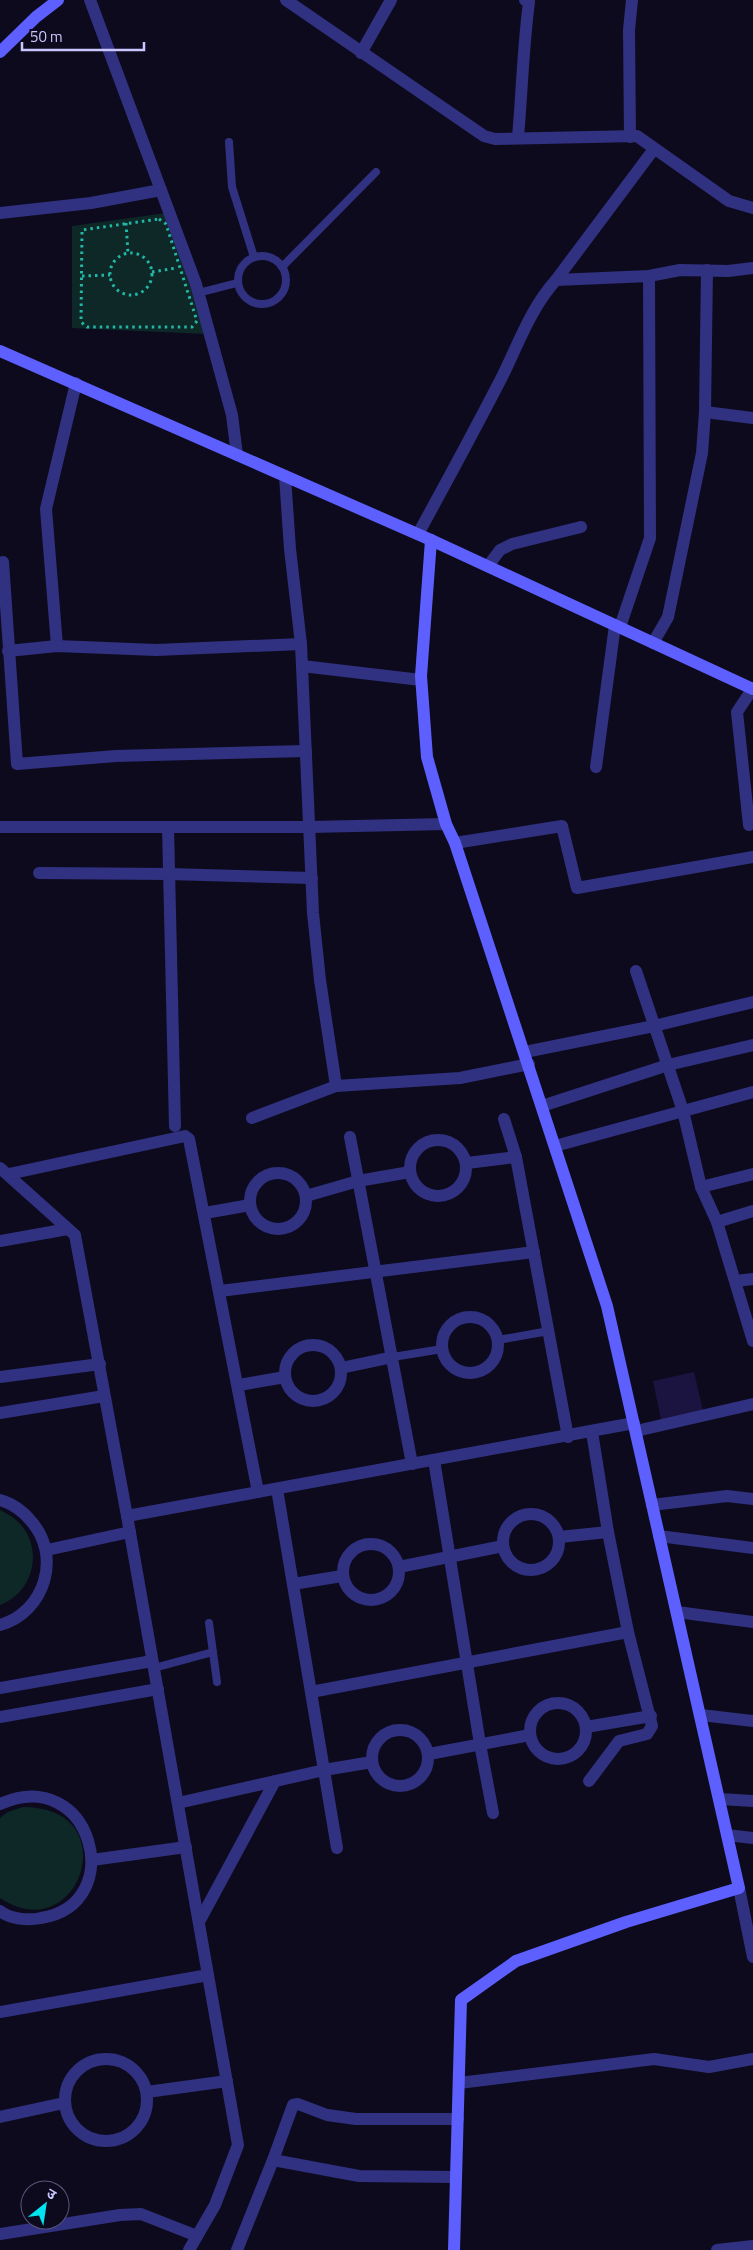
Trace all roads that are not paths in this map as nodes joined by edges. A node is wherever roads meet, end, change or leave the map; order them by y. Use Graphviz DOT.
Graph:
graph roads {
  1 [pos="58,0"];
  2 [pos="90,0"];
  3 [pos="286,0"];
  4 [pos="391,0"];
  5 [pos="525,0"];
  6 [pos="632,0"];
  7 [pos="0,52"];
  8 [pos="361,53"];
  9 [pos="630,136"];
  10 [pos="518,137"];
  11 [pos="228,142"];
  12 [pos="654,149"];
  13 [pos="376,172"];
  14 [pos="161,190"];
  15 [pos="753,208"];
  16 [pos="0,213"];
  17 [pos="254,257"];
  18 [pos="282,267"];
  19 [pos="753,268"];
  20 [pos="707,270"];
  21 [pos="649,276"];
  22 [pos="556,280"];
  23 [pos="237,283"];
  24 [pos="198,293"];
  25 [pos="0,351"];
  26 [pos="76,383"];
  27 [pos="705,412"];
  28 [pos="753,418"];
  29 [pos="237,455"];
  30 [pos="285,476"];
  31 [pos="581,527"];
  32 [pos="418,534"];
  33 [pos="431,540"];
  34 [pos="2,562"];
  35 [pos="488,566"];
  36 [pos="618,626"];
  37 [pos="654,643"];
  38 [pos="301,644"];
  39 [pos="57,646"];
  40 [pos="8,651"];
  41 [pos="302,666"];
  42 [pos="421,680"];
  43 [pos="753,689"];
  44 [pos="306,751"];
  45 [pos="596,767"];
  46 [pos="446,824"];
  47 [pos="749,825"];
  48 [pos="0,827"];
  49 [pos="168,827"];
  50 [pos="310,827"];
  51 [pos="455,844"];
  52 [pos="753,857"];
  53 [pos="39,873"];
  54 [pos="169,874"];
  55 [pos="312,878"];
  56 [pos="636,971"];
  57 [pos="753,1002"];
  58 [pos="654,1026"];
  59 [pos="753,1046"];
  60 [pos="527,1058"];
  61 [pos="668,1065"];
  62 [pos="336,1086"];
  63 [pos="753,1092"];
  64 [pos="542,1106"];
  65 [pos="683,1111"];
  66 [pos="252,1118"];
  67 [pos="504,1119"];
  68 [pos="175,1126"];
  69 [pos="350,1137"];
  70 [pos="555,1146"];
  71 [pos="516,1157"];
  72 [pos="466,1163"];
  73 [pos="5,1171"];
  74 [pos="410,1172"];
  75 [pos="753,1174"];
  76 [pos="358,1181"];
  77 [pos="701,1187"];
  78 [pos="306,1196"];
  79 [pos="250,1205"];
  80 [pos="753,1211"];
  81 [pos="205,1213"];
  82 [pos="717,1222"];
  83 [pos="68,1229"];
  84 [pos="0,1241"];
  85 [pos="534,1252"];
  86 [pos="376,1272"];
  87 [pos="753,1279"];
  88 [pos="736,1281"];
  89 [pos="220,1290"];
  90 [pos="549,1331"];
  91 [pos="498,1340"];
  92 [pos="753,1341"];
  93 [pos="442,1349"];
  94 [pos="393,1357"];
  95 [pos="100,1364"];
  96 [pos="341,1368"];
  97 [pos="0,1377"];
  98 [pos="285,1377"];
  99 [pos="238,1385"];
  100 [pos="104,1396"];
  101 [pos="753,1404"];
  102 [pos="0,1413"];
  103 [pos="635,1427"];
  104 [pos="592,1432"];
  105 [pos="568,1437"];
  106 [pos="434,1460"];
  107 [pos="412,1464"];
  108 [pos="277,1489"];
  109 [pos="258,1492"];
  110 [pos="753,1499"];
  111 [pos="0,1500"];
  112 [pos="652,1505"];
  113 [pos="127,1516"];
  114 [pos="130,1532"];
  115 [pos="608,1532"];
  116 [pos="659,1536"];
  117 [pos="560,1537"];
  118 [pos="503,1546"];
  119 [pos="753,1548"];
  120 [pos="47,1550"];
  121 [pos="450,1558"];
  122 [pos="399,1567"];
  123 [pos="342,1576"];
  124 [pos="293,1584"];
  125 [pos="676,1612"];
  126 [pos="753,1622"];
  127 [pos="209,1624"];
  128 [pos="0,1625"];
  129 [pos="628,1632"];
  130 [pos="213,1652"];
  131 [pos="468,1662"];
  132 [pos="153,1664"];
  133 [pos="217,1682"];
  134 [pos="0,1688"];
  135 [pos="158,1689"];
  136 [pos="311,1692"];
  137 [pos="701,1715"];
  138 [pos="651,1716"];
  139 [pos="0,1717"];
  140 [pos="753,1721"];
  141 [pos="586,1727"];
  142 [pos="530,1735"];
  143 [pos="480,1744"];
  144 [pos="429,1754"];
  145 [pos="372,1762"];
  146 [pos="324,1770"];
  147 [pos="275,1781"];
  148 [pos="589,1781"];
  149 [pos="720,1799"];
  150 [pos="753,1801"];
  151 [pos="178,1803"];
  152 [pos="0,1804"];
  153 [pos="494,1814"];
  154 [pos="727,1835"];
  155 [pos="753,1838"];
  156 [pos="186,1847"];
  157 [pos="337,1848"];
  158 [pos="92,1860"];
  159 [pos="739,1888"];
  160 [pos="747,1902"];
  161 [pos="0,1911"];
  162 [pos="198,1922"];
  163 [pos="753,1957"];
  164 [pos="208,1975"];
  165 [pos="0,2012"];
  166 [pos="753,2059"];
  167 [pos="227,2081"];
  168 [pos="459,2084"];
  169 [pos="146,2092"];
  170 [pos="64,2103"];
  171 [pos="0,2117"];
  172 [pos="458,2119"];
  173 [pos="274,2160"];
  174 [pos="456,2177"];
  175 [pos="0,2234"];
  176 [pos="197,2236"];
  177 [pos="753,2246"];
  178 [pos="189,2250"];
  179 [pos="237,2250"];
  180 [pos="454,2250"];
  181 [pos="717,2250"];
  1 -- 7 [label="street"];
  2 -- 14 [label="street"];
  3 -- 8 [label="street"];
  4 -- 8 [label="street"];
  5 -- 10 [label="street"];
  6 -- 9 [label="street"];
  8 -- 10 [label="street"];
  9 -- 10 [label="street"];
  9 -- 12 [label="street"];
  11 -- 17 [label="lane"];
  12 -- 15 [label="street"];
  12 -- 22 [label="street"];
  13 -- 18 [label="lane"];
  14 -- 16 [label="street"];
  14 -- 24 [label="street"];
  17 -- 18 [label="lane"];
  17 -- 23 [label="lane"];
  18 -- 23 [label="lane"];
  19 -- 20 [label="street"];
  20 -- 21 [label="street"];
  20 -- 27 [label="street"];
  21 -- 22 [label="street"];
  21 -- 36 [label="street"];
  22 -- 32 [label="street"];
  23 -- 24 [label="lane"];
  24 -- 29 [label="street"];
  25 -- 26 [label="street"];
  26 -- 29 [label="street"];
  26 -- 39 [label="street"];
  27 -- 28 [label="street"];
  27 -- 37 [label="street"];
  29 -- 30 [label="street"];
  30 -- 32 [label="street"];
  30 -- 38 [label="street"];
  31 -- 35 [label="street"];
  32 -- 33 [label="street"];
  33 -- 35 [label="street"];
  33 -- 42 [label="street"];
  34 -- 40 [label="street"];
  35 -- 36 [label="street"];
  36 -- 37 [label="street"];
  36 -- 45 [label="street"];
  37 -- 43 [label="street"];
  38 -- 39 [label="street"];
  38 -- 41 [label="street"];
  39 -- 40 [label="street"];
  40 -- 44 [label="street"];
  41 -- 42 [label="street"];
  41 -- 44 [label="street"];
  42 -- 46 [label="street"];
  43 -- 47 [label="street"];
  44 -- 50 [label="street"];
  46 -- 50 [label="street"];
  46 -- 51 [label="street"];
  48 -- 49 [label="street"];
  49 -- 50 [label="street"];
  49 -- 54 [label="street"];
  50 -- 55 [label="street"];
  51 -- 52 [label="street"];
  51 -- 60 [label="street"];
  53 -- 54 [label="street"];
  54 -- 55 [label="street"];
  54 -- 68 [label="street"];
  55 -- 62 [label="street"];
  56 -- 58 [label="street"];
  57 -- 58 [label="street"];
  58 -- 60 [label="street"];
  58 -- 61 [label="street"];
  59 -- 61 [label="street"];
  60 -- 62 [label="street"];
  60 -- 64 [label="street"];
  61 -- 64 [label="street"];
  61 -- 65 [label="street"];
  62 -- 66 [label="street"];
  63 -- 65 [label="street"];
  64 -- 70 [label="street"];
  65 -- 70 [label="street"];
  65 -- 77 [label="street"];
  67 -- 71 [label="street"];
  69 -- 76 [label="street"];
  70 -- 103 [label="street"];
  71 -- 72 [label="street"];
  71 -- 85 [label="street"];
  72 -- 74 [label="street"];
  72 -- 74 [label="street"];
  73 -- 81 [label="street"];
  73 -- 83 [label="street"];
  74 -- 76 [label="street"];
  75 -- 77 [label="street"];
  76 -- 78 [label="street"];
  76 -- 86 [label="street"];
  77 -- 82 [label="street"];
  78 -- 79 [label="street"];
  78 -- 79 [label="street"];
  79 -- 81 [label="street"];
  80 -- 82 [label="street"];
  81 -- 89 [label="street"];
  82 -- 88 [label="street"];
  83 -- 84 [label="street"];
  83 -- 95 [label="street"];
  85 -- 86 [label="street"];
  85 -- 90 [label="street"];
  86 -- 89 [label="street"];
  86 -- 94 [label="street"];
  87 -- 88 [label="street"];
  88 -- 92 [label="street"];
  89 -- 99 [label="street"];
  90 -- 91 [label="lane"];
  90 -- 105 [label="street"];
  91 -- 93 [label="street"];
  91 -- 93 [label="street"];
  93 -- 94 [label="lane"];
  94 -- 96 [label="street"];
  94 -- 107 [label="street"];
  95 -- 97 [label="street"];
  95 -- 100 [label="street"];
  96 -- 98 [label="street"];
  96 -- 98 [label="street"];
  98 -- 99 [label="street"];
  99 -- 109 [label="street"];
  100 -- 102 [label="street"];
  100 -- 113 [label="street"];
  101 -- 103 [label="street"];
  103 -- 104 [label="street"];
  103 -- 112 [label="street"];
  104 -- 105 [label="street"];
  104 -- 115 [label="street"];
  105 -- 106 [label="street"];
  106 -- 107 [label="street"];
  106 -- 121 [label="street"];
  107 -- 108 [label="street"];
  108 -- 109 [label="street"];
  108 -- 124 [label="street"];
  109 -- 113 [label="street"];
  110 -- 112 [label="street"];
  111 -- 120 [label="street"];
  112 -- 116 [label="street"];
  113 -- 114 [label="street"];
  114 -- 120 [label="street"];
  114 -- 132 [label="street"];
  115 -- 117 [label="street"];
  115 -- 129 [label="street"];
  116 -- 119 [label="street"];
  116 -- 125 [label="street"];
  117 -- 118 [label="street"];
  117 -- 118 [label="street"];
  118 -- 121 [label="street"];
  120 -- 128 [label="street"];
  121 -- 122 [label="street"];
  121 -- 131 [label="street"];
  122 -- 123 [label="street"];
  122 -- 123 [label="street"];
  123 -- 124 [label="street"];
  124 -- 136 [label="street"];
  125 -- 126 [label="street"];
  125 -- 137 [label="street"];
  127 -- 130 [label="lane"];
  129 -- 131 [label="street"];
  129 -- 138 [label="street"];
  130 -- 132 [label="lane"];
  130 -- 133 [label="lane"];
  131 -- 136 [label="street"];
  131 -- 143 [label="street"];
  132 -- 134 [label="street"];
  132 -- 135 [label="street"];
  135 -- 139 [label="street"];
  135 -- 151 [label="street"];
  136 -- 146 [label="street"];
  137 -- 140 [label="street"];
  137 -- 149 [label="street"];
  138 -- 141 [label="street"];
  138 -- 148 [label="street"];
  141 -- 142 [label="street"];
  141 -- 142 [label="street"];
  142 -- 143 [label="street"];
  143 -- 144 [label="street"];
  143 -- 153 [label="street"];
  144 -- 145 [label="street"];
  144 -- 145 [label="street"];
  145 -- 146 [label="street"];
  146 -- 147 [label="street"];
  146 -- 157 [label="street"];
  147 -- 151 [label="street"];
  147 -- 162 [label="street"];
  149 -- 150 [label="street"];
  149 -- 154 [label="street"];
  151 -- 156 [label="street"];
  152 -- 158 [label="street"];
  154 -- 155 [label="street"];
  154 -- 159 [label="street"];
  156 -- 158 [label="street"];
  156 -- 162 [label="street"];
  158 -- 161 [label="street"];
  159 -- 160 [label="street"];
  159 -- 168 [label="street"];
  160 -- 163 [label="street"];
  162 -- 164 [label="street"];
  164 -- 165 [label="street"];
  164 -- 167 [label="street"];
  166 -- 168 [label="street"];
  167 -- 169 [label="street"];
  167 -- 176 [label="street"];
  168 -- 172 [label="street"];
  169 -- 170 [label="street"];
  169 -- 170 [label="street"];
  170 -- 171 [label="street"];
  172 -- 173 [label="street"];
  172 -- 174 [label="street"];
  173 -- 174 [label="street"];
  173 -- 179 [label="street"];
  174 -- 180 [label="street"];
  175 -- 176 [label="street"];
  176 -- 178 [label="street"];
  177 -- 181 [label="street"];
}
